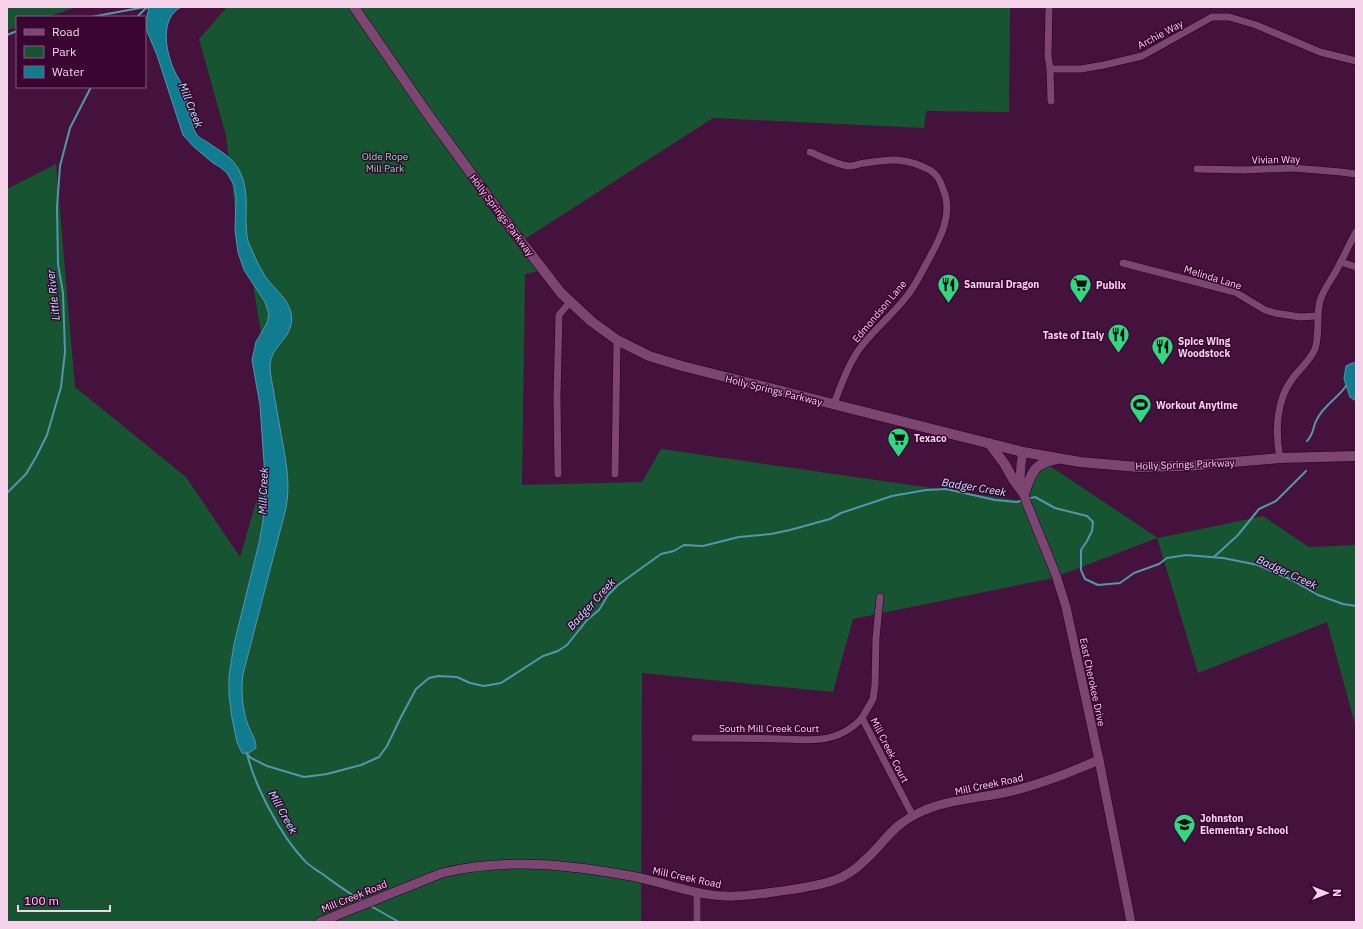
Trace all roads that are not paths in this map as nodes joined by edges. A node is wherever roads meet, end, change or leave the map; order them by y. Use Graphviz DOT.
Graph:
graph roads {
  1 [pos="354,7"];
  2 [pos="1049,7"];
  3 [pos="1356,61"];
  4 [pos="1050,69"];
  5 [pos="1051,101"];
  6 [pos="810,152"];
  7 [pos="1197,169"];
  8 [pos="1356,174"];
  9 [pos="1356,232"];
  10 [pos="1123,262"];
  11 [pos="1341,262"];
  12 [pos="1356,267"];
  13 [pos="570,302"];
  14 [pos="1317,316"];
  15 [pos="617,340"];
  16 [pos="834,404"];
  17 [pos="988,443"];
  18 [pos="1023,452"];
  19 [pos="1356,456"];
  20 [pos="1280,458"];
  21 [pos="1059,459"];
  22 [pos="558,474"];
  23 [pos="615,474"];
  24 [pos="1024,494"];
  25 [pos="880,597"];
  26 [pos="862,718"];
  27 [pos="695,738"];
  28 [pos="1099,760"];
  29 [pos="913,816"];
  30 [pos="697,892"];
  31 [pos="320,922"];
  32 [pos="697,922"];
  33 [pos="1131,922"];
  1 -- 13 [label="main road, Holly Springs Parkway"];
  2 -- 4 [label="street"];
  3 -- 4 [label="street, Archie Way"];
  4 -- 5 [label="street"];
  6 -- 16 [label="street, Edmondson Lane"];
  7 -- 8 [label="street, Vivian Way"];
  9 -- 11 [label="street"];
  10 -- 14 [label="street, Melinda Lane"];
  11 -- 12 [label="street"];
  11 -- 14 [label="street"];
  13 -- 15 [label="main road, Holly Springs Parkway"];
  13 -- 22 [label="street"];
  14 -- 20 [label="street"];
  15 -- 16 [label="main road, Holly Springs Parkway"];
  15 -- 23 [label="street"];
  16 -- 17 [label="main road, Holly Springs Parkway"];
  17 -- 18 [label="main road, Holly Springs Parkway"];
  17 -- 24 [label="main road"];
  18 -- 21 [label="main road, Holly Springs Parkway"];
  18 -- 24 [label="street, East Cherokee Drive"];
  19 -- 20 [label="main road, Holly Springs Parkway"];
  20 -- 21 [label="main road, Holly Springs Parkway"];
  21 -- 24 [label="main road"];
  24 -- 28 [label="street, East Cherokee Drive"];
  25 -- 26 [label="street, Mill Creek Court"];
  26 -- 27 [label="street, South Mill Creek Court"];
  26 -- 29 [label="street, Mill Creek Court"];
  28 -- 29 [label="street, Mill Creek Road"];
  28 -- 33 [label="street, East Cherokee Drive"];
  29 -- 30 [label="street, Mill Creek Road"];
  30 -- 31 [label="street, Mill Creek Road"];
  30 -- 32 [label="street"];
}
